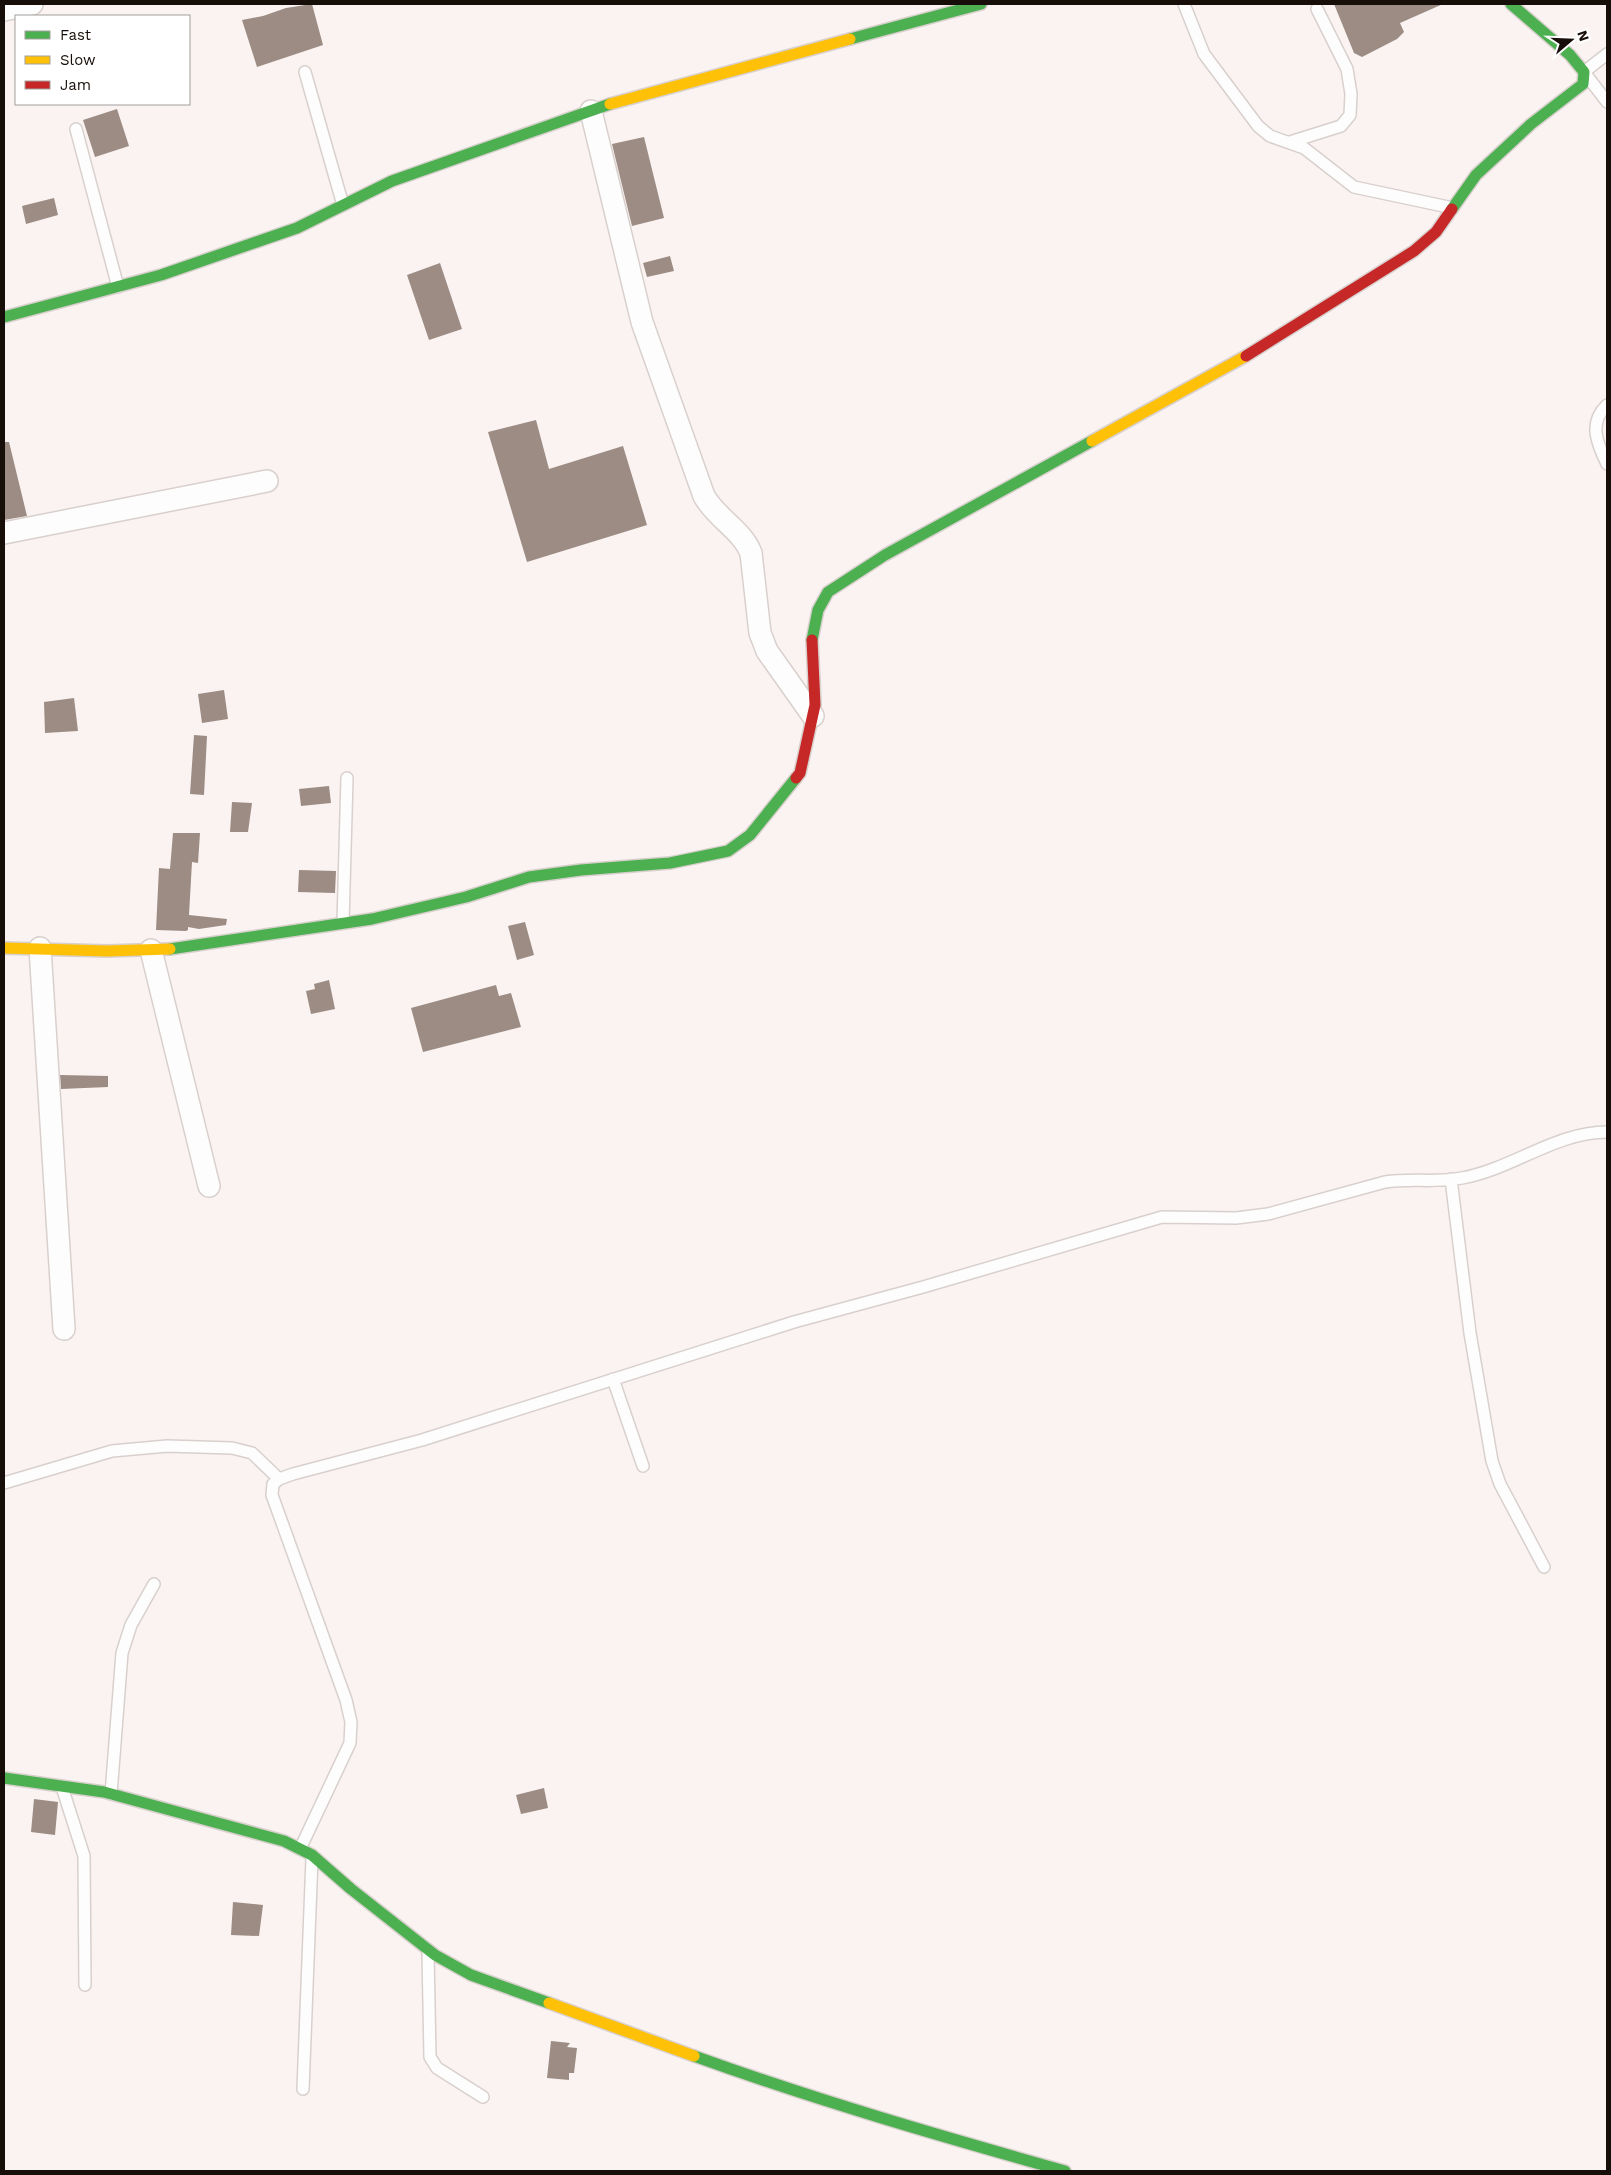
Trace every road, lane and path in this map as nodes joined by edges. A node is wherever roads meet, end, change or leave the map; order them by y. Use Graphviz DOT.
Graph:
graph roads {
  1 [pos="32,4"];
  2 [pos="981,4"];
  3 [pos="1184,4"];
  4 [pos="1511,4"];
  5 [pos="1317,9"];
  6 [pos="4,10"];
  7 [pos="1607,54"];
  8 [pos="305,72"];
  9 [pos="1584,72"];
  10 [pos="1607,102"];
  11 [pos="591,111"];
  12 [pos="76,129"];
  13 [pos="1290,142"];
  14 [pos="343,205"];
  15 [pos="1454,208"];
  16 [pos="118,287"];
  17 [pos="4,316"];
  18 [pos="1607,405"];
  19 [pos="1607,464"];
  20 [pos="266,481"];
  21 [pos="4,533"];
  22 [pos="813,716"];
  23 [pos="346,778"];
  24 [pos="343,923"];
  25 [pos="4,948"];
  26 [pos="40,948"];
  27 [pos="151,950"];
  28 [pos="1607,1132"];
  29 [pos="1451,1179"];
  30 [pos="209,1186"];
  31 [pos="64,1329"];
  32 [pos="613,1379"];
  33 [pos="643,1466"];
  34 [pos="279,1479"];
  35 [pos="4,1483"];
  36 [pos="1544,1567"];
  37 [pos="154,1584"];
  38 [pos="4,1778"];
  39 [pos="61,1786"];
  40 [pos="111,1794"];
  41 [pos="300,1849"];
  42 [pos="312,1855"];
  43 [pos="428,1949"];
  44 [pos="85,1985"];
  45 [pos="302,2089"];
  46 [pos="483,2098"];
  47 [pos="1065,2171"];
  1 -- 6 [label="street"];
  2 -- 11 [label="street"];
  3 -- 13 [label="lane"];
  4 -- 9 [label="street"];
  5 -- 13 [label="lane"];
  7 -- 9 [label="lane"];
  8 -- 14 [label="lane"];
  9 -- 10 [label="lane"];
  9 -- 15 [label="street"];
  11 -- 14 [label="street"];
  11 -- 22 [label="street"];
  12 -- 16 [label="lane"];
  13 -- 15 [label="lane"];
  14 -- 16 [label="street"];
  15 -- 22 [label="street"];
  16 -- 17 [label="street"];
  18 -- 19 [label="lane"];
  20 -- 21 [label="street"];
  22 -- 24 [label="street"];
  23 -- 24 [label="lane"];
  24 -- 27 [label="street"];
  25 -- 26 [label="street"];
  26 -- 27 [label="street"];
  26 -- 31 [label="street"];
  27 -- 30 [label="street"];
  28 -- 29 [label="lane"];
  29 -- 32 [label="lane"];
  29 -- 36 [label="lane"];
  32 -- 33 [label="lane"];
  32 -- 34 [label="lane"];
  34 -- 35 [label="lane"];
  34 -- 41 [label="lane"];
  37 -- 40 [label="lane"];
  38 -- 39 [label="street"];
  39 -- 40 [label="street"];
  39 -- 44 [label="lane"];
  40 -- 41 [label="street"];
  41 -- 42 [label="street"];
  42 -- 43 [label="street"];
  42 -- 45 [label="lane"];
  43 -- 46 [label="lane"];
  43 -- 47 [label="street"];
}
